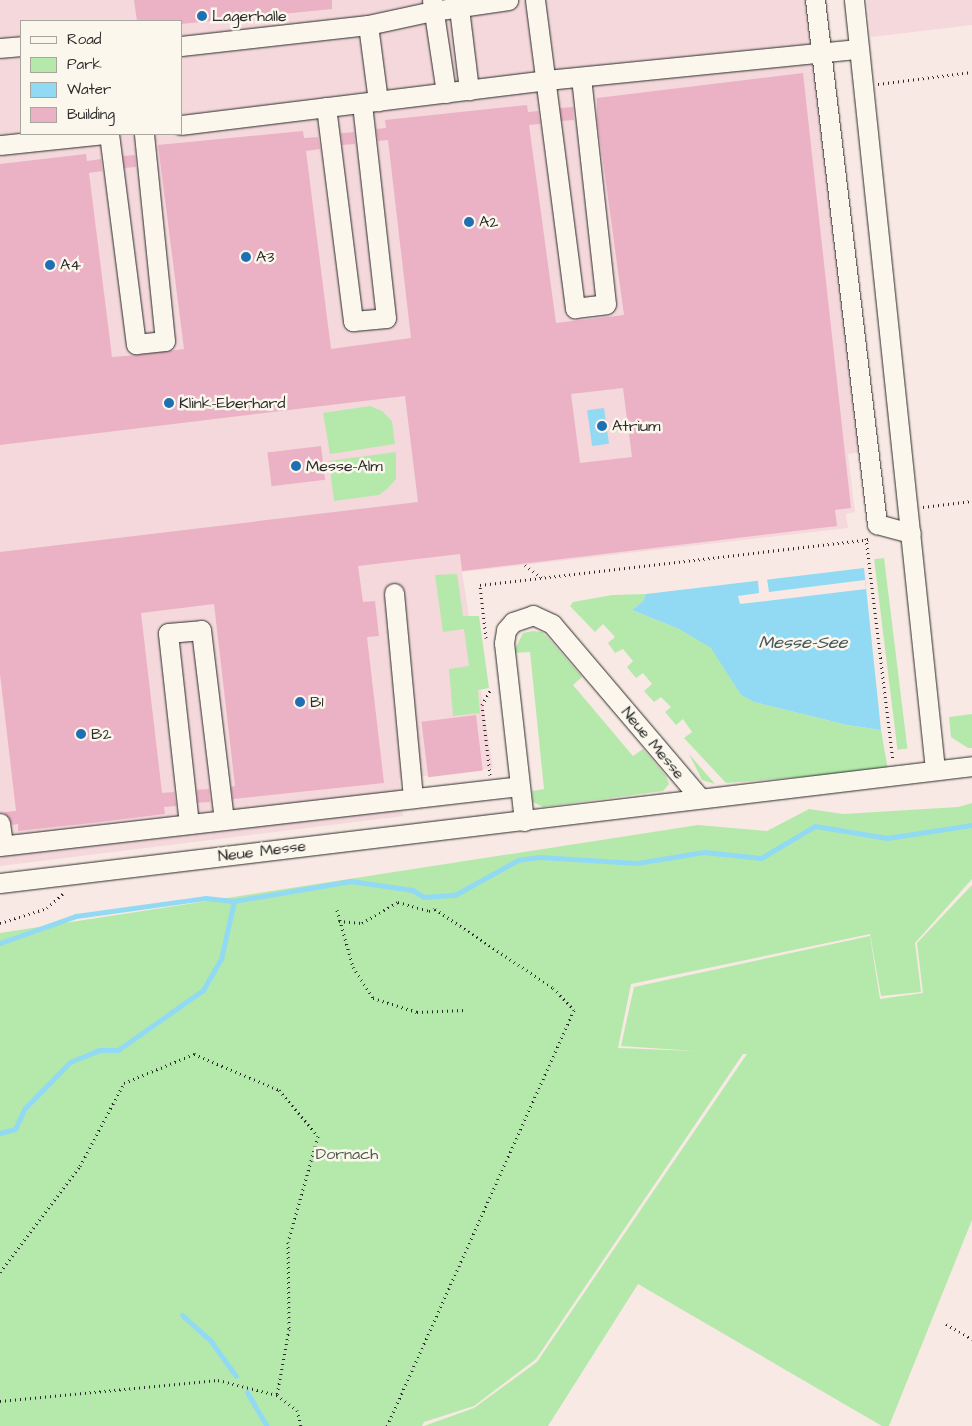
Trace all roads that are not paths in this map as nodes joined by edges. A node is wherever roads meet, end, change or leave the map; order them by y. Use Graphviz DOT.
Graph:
graph roads {
  1 [pos="508,0"];
  2 [pos="535,0"];
  3 [pos="815,0"];
  4 [pos="854,0"];
  5 [pos="458,3"];
  6 [pos="432,5"];
  7 [pos="368,25"];
  8 [pos="20,46"];
  9 [pos="182,46"];
  10 [pos="0,48"];
  11 [pos="858,48"];
  12 [pos="822,53"];
  13 [pos="581,77"];
  14 [pos="546,80"];
  15 [pos="469,90"];
  16 [pos="446,93"];
  17 [pos="370,102"];
  18 [pos="326,107"];
  19 [pos="182,125"];
  20 [pos="95,135"];
  21 [pos="109,135"];
  22 [pos="144,135"];
  23 [pos="0,145"];
  24 [pos="911,533"];
  25 [pos="394,593"];
  26 [pos="972,766"];
  27 [pos="935,770"];
  28 [pos="520,786"];
  29 [pos="413,798"];
  30 [pos="700,798"];
  31 [pos="224,820"];
  32 [pos="524,821"];
  33 [pos="0,822"];
  34 [pos="189,824"];
  35 [pos="1,846"];
  36 [pos="0,883"];
  1 -- 5 [label="lane"];
  2 -- 14 [label="lane"];
  3 -- 12 [label="lane"];
  4 -- 11 [label="lane"];
  5 -- 6 [label="lane"];
  5 -- 15 [label="lane"];
  6 -- 7 [label="lane"];
  6 -- 16 [label="lane"];
  7 -- 9 [label="lane"];
  7 -- 17 [label="lane"];
  8 -- 10 [label="lane"];
  11 -- 12 [label="lane"];
  11 -- 24 [label="lane"];
  12 -- 13 [label="lane"];
  12 -- 24 [label="lane"];
  13 -- 14 [label="lane"];
  13 -- 14 [label="lane"];
  14 -- 15 [label="lane"];
  15 -- 16 [label="lane"];
  16 -- 17 [label="lane"];
  17 -- 18 [label="lane"];
  17 -- 18 [label="lane"];
  18 -- 19 [label="lane"];
  20 -- 23 [label="lane"];
  21 -- 22 [label="lane"];
  24 -- 27 [label="lane"];
  25 -- 29 [label="lane"];
  26 -- 27 [label="lane, Neue Messe"];
  27 -- 30 [label="lane, Neue Messe"];
  28 -- 29 [label="lane"];
  28 -- 30 [label="lane, Neue Messe"];
  28 -- 32 [label="lane, Neue Messe"];
  29 -- 31 [label="lane"];
  30 -- 32 [label="lane, Neue Messe"];
  31 -- 34 [label="lane"];
  31 -- 34 [label="lane"];
  32 -- 36 [label="lane, Neue Messe"];
  33 -- 35 [label="lane"];
  34 -- 35 [label="lane"];
}
